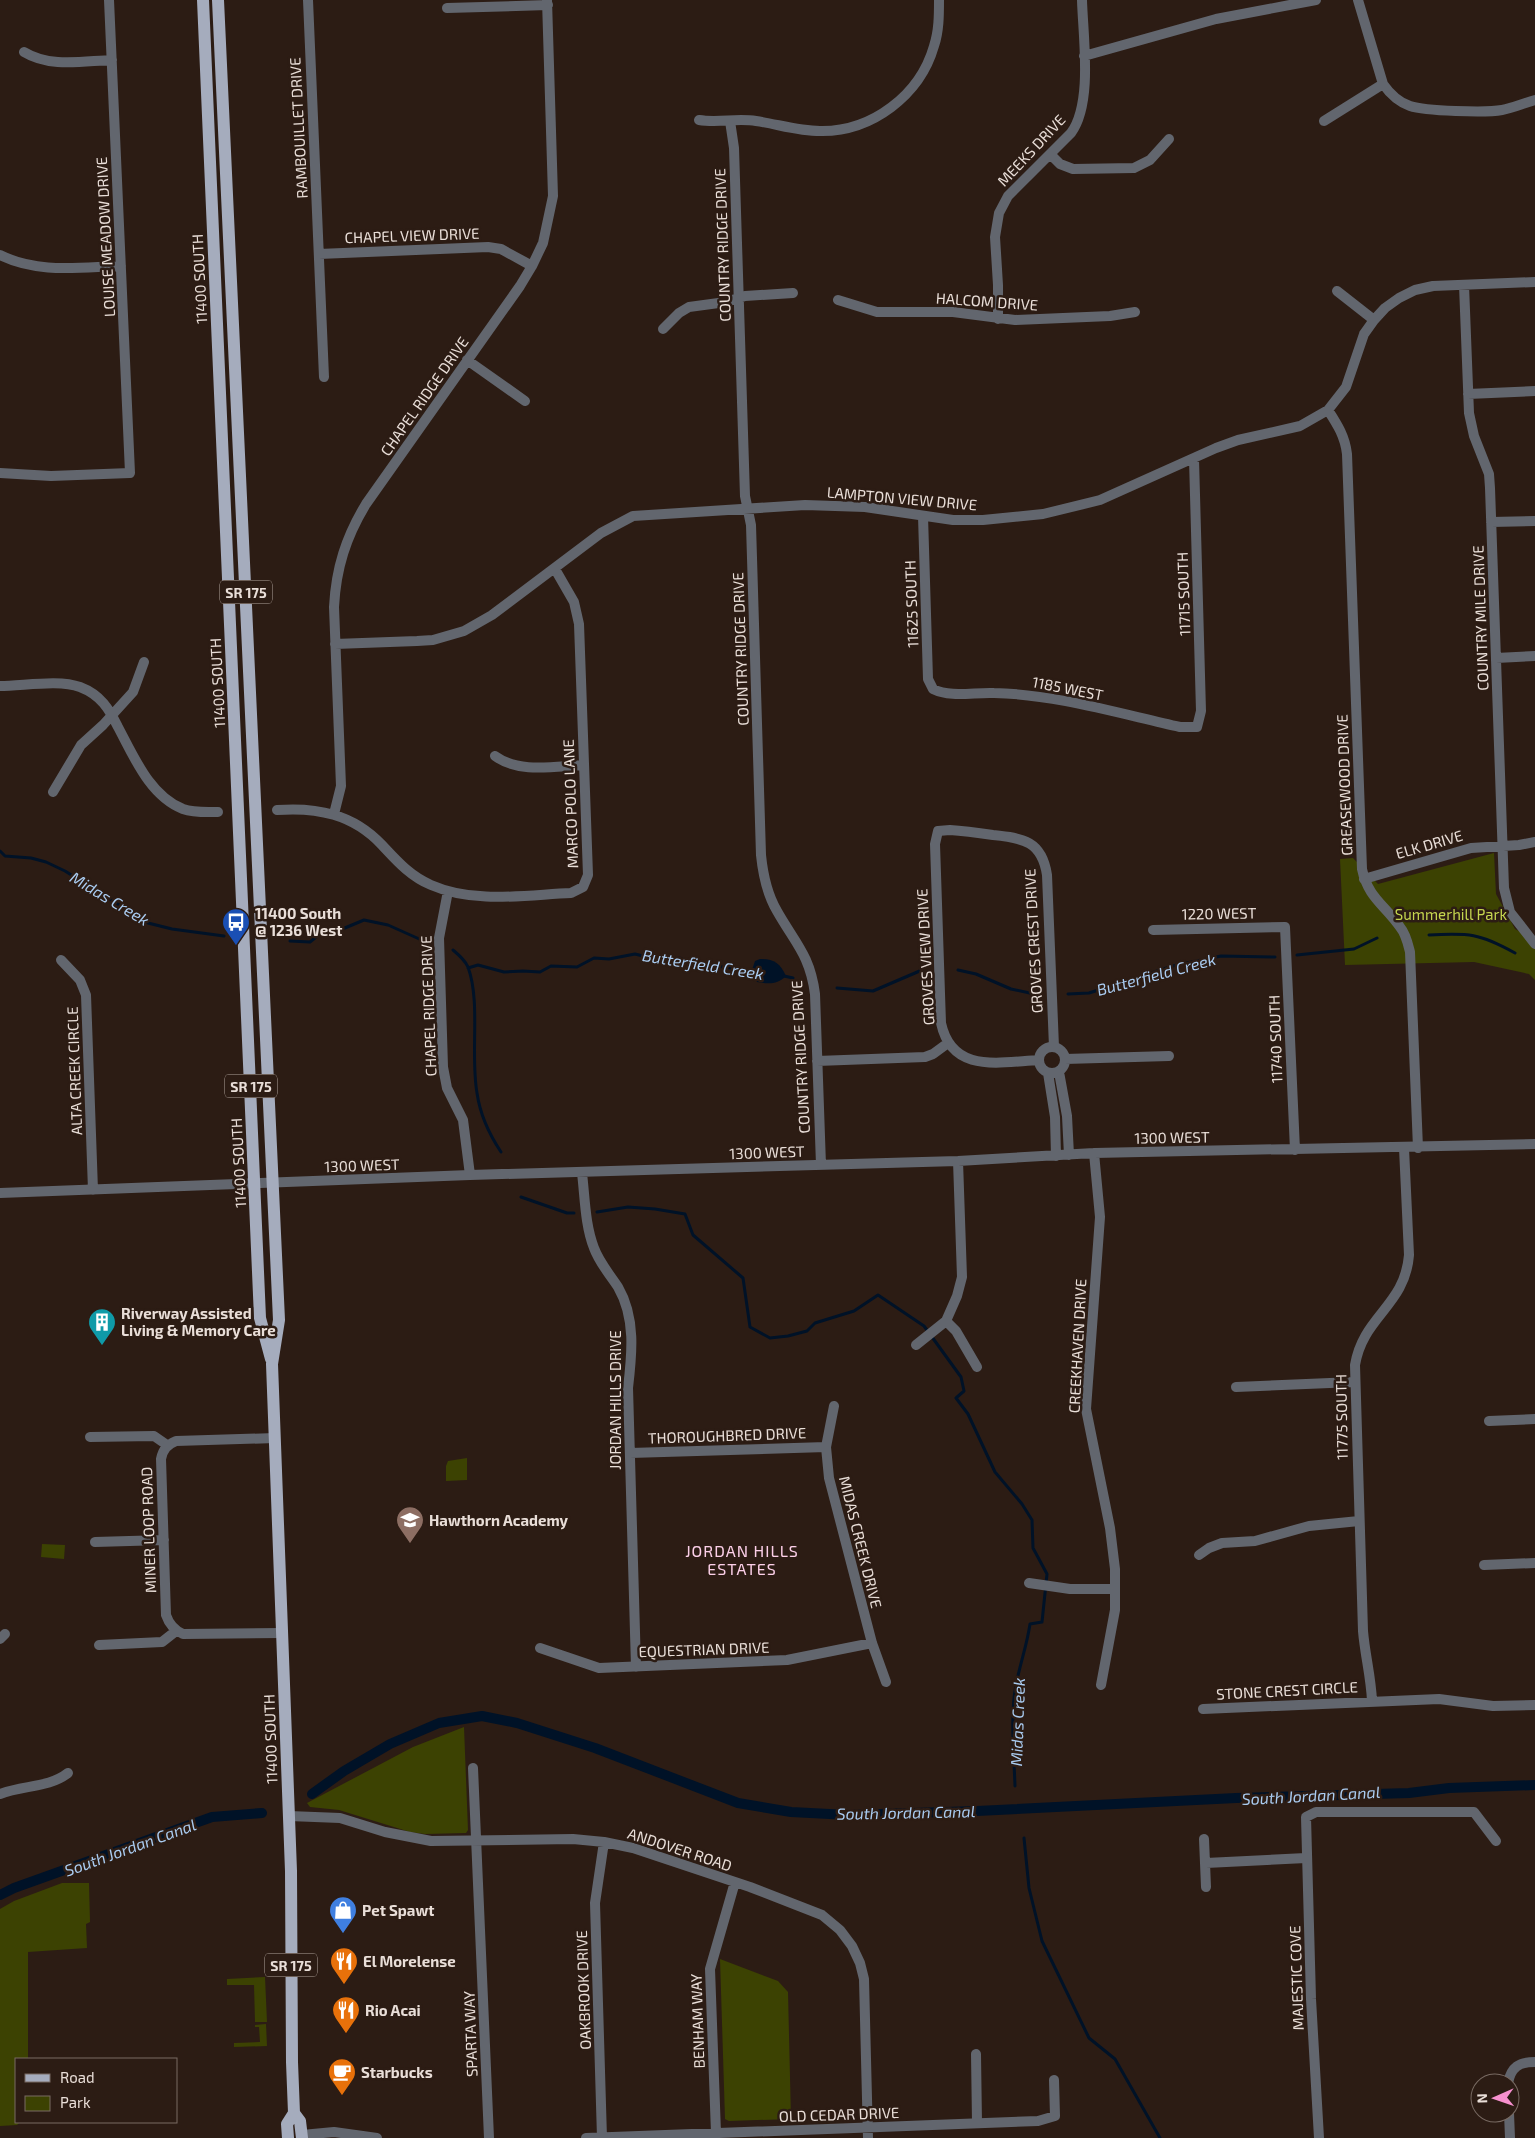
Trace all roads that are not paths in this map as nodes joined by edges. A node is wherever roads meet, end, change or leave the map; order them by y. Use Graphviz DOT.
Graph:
graph roads {
  1 [pos="109,0"];
  2 [pos="203,0"];
  3 [pos="218,0"];
  4 [pos="308,0"];
  5 [pos="939,0"];
  6 [pos="1082,0"];
  7 [pos="1316,0"];
  8 [pos="1358,0"];
  9 [pos="548,2"];
  10 [pos="447,8"];
  11 [pos="24,52"];
  12 [pos="1084,56"];
  13 [pos="112,60"];
  14 [pos="1383,84"];
  15 [pos="1535,100"];
  16 [pos="699,120"];
  17 [pos="730,120"];
  18 [pos="1324,120"];
  19 [pos="1169,139"];
  20 [pos="1050,154"];
  21 [pos="319,254"];
  22 [pos="0,255"];
  23 [pos="121,266"];
  24 [pos="532,266"];
  25 [pos="1535,282"];
  26 [pos="1464,285"];
  27 [pos="1337,291"];
  28 [pos="793,293"];
  29 [pos="739,298"];
  30 [pos="838,300"];
  31 [pos="1135,312"];
  32 [pos="998,319"];
  33 [pos="1374,320"];
  34 [pos="662,329"];
  35 [pos="467,360"];
  36 [pos="324,376"];
  37 [pos="1535,391"];
  38 [pos="1468,394"];
  39 [pos="525,402"];
  40 [pos="1328,410"];
  41 [pos="1194,459"];
  42 [pos="0,473"];
  43 [pos="748,509"];
  44 [pos="924,516"];
  45 [pos="1535,521"];
  46 [pos="1491,522"];
  47 [pos="555,569"];
  48 [pos="335,644"];
  49 [pos="1535,656"];
  50 [pos="1496,658"];
  51 [pos="144,662"];
  52 [pos="0,686"];
  53 [pos="933,689"];
  54 [pos="112,715"];
  55 [pos="1197,727"];
  56 [pos="495,756"];
  57 [pos="584,765"];
  58 [pos="53,792"];
  59 [pos="277,810"];
  60 [pos="218,812"];
  61 [pos="334,814"];
  62 [pos="938,831"];
  63 [pos="1535,842"];
  64 [pos="1502,845"];
  65 [pos="1364,879"];
  66 [pos="448,892"];
  67 [pos="1285,927"];
  68 [pos="1153,930"];
  69 [pos="1535,944"];
  70 [pos="61,960"];
  71 [pos="948,1043"];
  72 [pos="1054,1047"];
  73 [pos="1169,1056"];
  74 [pos="1065,1059"];
  75 [pos="1039,1060"];
  76 [pos="817,1061"];
  77 [pos="1059,1072"];
  78 [pos="1048,1073"];
  79 [pos="1535,1144"];
  80 [pos="1404,1148"];
  81 [pos="1418,1148"];
  82 [pos="1295,1150"];
  83 [pos="1094,1154"];
  84 [pos="1069,1155"];
  85 [pos="1056,1156"];
  86 [pos="958,1161"];
  87 [pos="821,1165"];
  88 [pos="582,1173"];
  89 [pos="470,1175"];
  90 [pos="274,1183"];
  91 [pos="255,1184"];
  92 [pos="93,1190"];
  93 [pos="0,1193"];
  94 [pos="946,1321"];
  95 [pos="916,1345"];
  96 [pos="272,1364"];
  97 [pos="977,1368"];
  98 [pos="1354,1382"];
  99 [pos="1236,1387"];
  100 [pos="834,1406"];
  101 [pos="1535,1419"];
  102 [pos="1489,1421"];
  103 [pos="90,1437"];
  104 [pos="275,1438"];
  105 [pos="167,1445"];
  106 [pos="826,1447"];
  107 [pos="630,1453"];
  108 [pos="1359,1522"];
  109 [pos="164,1540"];
  110 [pos="95,1542"];
  111 [pos="1199,1555"];
  112 [pos="1535,1563"];
  113 [pos="1484,1565"];
  114 [pos="1029,1583"];
  115 [pos="1115,1589"];
  116 [pos="176,1631"];
  117 [pos="282,1633"];
  118 [pos="872,1643"];
  119 [pos="99,1645"];
  120 [pos="540,1648"];
  121 [pos="636,1667"];
  122 [pos="886,1682"];
  123 [pos="1101,1685"];
  124 [pos="1372,1701"];
  125 [pos="1535,1705"];
  126 [pos="1203,1709"];
  127 [pos="473,1768"];
  128 [pos="68,1773"];
  129 [pos="0,1794"];
  130 [pos="288,1816"];
  131 [pos="1204,1839"];
  132 [pos="476,1840"];
  133 [pos="1496,1841"];
  134 [pos="604,1842"];
  135 [pos="1306,1858"];
  136 [pos="1206,1863"];
  137 [pos="735,1882"];
  138 [pos="1206,1887"];
  139 [pos="976,2054"];
  140 [pos="1535,2062"];
  141 [pos="1512,2073"];
  142 [pos="1054,2080"];
  143 [pos="294,2113"];
  144 [pos="977,2123"];
  145 [pos="1509,2123"];
  146 [pos="716,2133"];
  147 [pos="868,2133"];
  148 [pos="748,2135"];
  149 [pos="302,2136"];
  150 [pos="288,2138"];
  151 [pos="377,2138"];
  152 [pos="489,2138"];
  153 [pos="586,2138"];
  154 [pos="602,2138"];
  155 [pos="1320,2138"];
  156 [pos="1510,2138"];
  1 -- 13 [label="street, LOUISE MEADOW DRIVE"];
  2 -- 91 [label="main road, 11400 SOUTH / SR 175"];
  3 -- 90 [label="main road, 11400 SOUTH / SR 175"];
  4 -- 21 [label="street, RAMBOUILLET DRIVE"];
  5 -- 17 [label="street"];
  6 -- 12 [label="street, MEEKS DRIVE"];
  7 -- 12 [label="street"];
  8 -- 14 [label="street"];
  9 -- 10 [label="street"];
  9 -- 24 [label="street, CHAPEL RIDGE DRIVE"];
  11 -- 13 [label="street"];
  12 -- 20 [label="street, MEEKS DRIVE"];
  13 -- 23 [label="street, LOUISE MEADOW DRIVE"];
  14 -- 15 [label="street"];
  14 -- 18 [label="street"];
  16 -- 17 [label="street"];
  17 -- 29 [label="street, COUNTRY RIDGE DRIVE"];
  19 -- 20 [label="street"];
  20 -- 32 [label="street, MEEKS DRIVE"];
  21 -- 24 [label="street, CHAPEL VIEW DRIVE"];
  21 -- 36 [label="street, RAMBOUILLET DRIVE"];
  22 -- 23 [label="street"];
  23 -- 42 [label="street, LOUISE MEADOW DRIVE"];
  24 -- 35 [label="street, CHAPEL RIDGE DRIVE"];
  25 -- 26 [label="street, LAMPTON VIEW DRIVE"];
  26 -- 33 [label="street, LAMPTON VIEW DRIVE"];
  26 -- 38 [label="street, COUNTRY MILE DRIVE"];
  27 -- 33 [label="street"];
  28 -- 29 [label="street"];
  29 -- 34 [label="street"];
  29 -- 43 [label="street, COUNTRY RIDGE DRIVE"];
  30 -- 32 [label="street, HALCOM DRIVE"];
  31 -- 32 [label="street, HALCOM DRIVE"];
  33 -- 40 [label="street, LAMPTON VIEW DRIVE"];
  35 -- 39 [label="street"];
  35 -- 48 [label="street, CHAPEL RIDGE DRIVE"];
  37 -- 38 [label="street"];
  38 -- 46 [label="street, COUNTRY MILE DRIVE"];
  40 -- 41 [label="street, LAMPTON VIEW DRIVE"];
  40 -- 65 [label="street, GREASEWOOD DRIVE"];
  41 -- 44 [label="street, LAMPTON VIEW DRIVE"];
  41 -- 55 [label="street, 11715 SOUTH"];
  43 -- 44 [label="street, LAMPTON VIEW DRIVE"];
  43 -- 47 [label="street, LAMPTON VIEW DRIVE"];
  43 -- 76 [label="street, COUNTRY RIDGE DRIVE"];
  44 -- 53 [label="street, 11625 SOUTH"];
  45 -- 46 [label="street"];
  46 -- 50 [label="street, COUNTRY MILE DRIVE"];
  47 -- 48 [label="street, LAMPTON VIEW DRIVE"];
  47 -- 57 [label="street, MARCO POLO LANE"];
  48 -- 61 [label="street, CHAPEL RIDGE DRIVE"];
  49 -- 50 [label="street"];
  50 -- 64 [label="street, COUNTRY MILE DRIVE"];
  51 -- 54 [label="street"];
  52 -- 54 [label="street"];
  53 -- 55 [label="street, 1185 WEST"];
  54 -- 58 [label="street"];
  54 -- 60 [label="street"];
  56 -- 57 [label="street"];
  57 -- 66 [label="street, MARCO POLO LANE"];
  59 -- 61 [label="street, MARCO POLO LANE"];
  61 -- 66 [label="street, MARCO POLO LANE"];
  62 -- 71 [label="street, GROVES VIEW DRIVE"];
  62 -- 72 [label="street, GROVES CREST DRIVE"];
  63 -- 64 [label="street, ELK DRIVE"];
  64 -- 65 [label="street, ELK DRIVE"];
  64 -- 69 [label="street, COUNTRY MILE DRIVE"];
  65 -- 81 [label="street, GREASEWOOD DRIVE"];
  66 -- 89 [label="street, CHAPEL RIDGE DRIVE"];
  67 -- 68 [label="street, 1220 WEST"];
  67 -- 82 [label="street, 11740 SOUTH"];
  70 -- 92 [label="street, ALTA CREEK CIRCLE"];
  71 -- 75 [label="street, GROVES VIEW DRIVE"];
  71 -- 76 [label="street"];
  72 -- 74 [label="street"];
  72 -- 75 [label="street"];
  73 -- 74 [label="street"];
  74 -- 77 [label="street"];
  75 -- 78 [label="street"];
  76 -- 87 [label="street, COUNTRY RIDGE DRIVE"];
  77 -- 78 [label="street"];
  77 -- 84 [label="street"];
  78 -- 85 [label="street"];
  79 -- 81 [label="street, 1300 WEST"];
  80 -- 81 [label="street, 1300 WEST"];
  80 -- 82 [label="street, 1300 WEST"];
  80 -- 98 [label="street, 11775 SOUTH"];
  82 -- 83 [label="street, 1300 WEST"];
  83 -- 84 [label="street, 1300 WEST"];
  83 -- 115 [label="street, CREEKHAVEN DRIVE"];
  84 -- 85 [label="street, 1300 WEST"];
  85 -- 86 [label="street, 1300 WEST"];
  86 -- 87 [label="street, 1300 WEST"];
  86 -- 94 [label="street"];
  87 -- 88 [label="street, 1300 WEST"];
  88 -- 89 [label="street, 1300 WEST"];
  88 -- 107 [label="street, JORDAN HILLS DRIVE"];
  89 -- 90 [label="street, 1300 WEST"];
  90 -- 91 [label="street, 1300 WEST"];
  90 -- 96 [label="main road, 11400 SOUTH / SR 175"];
  91 -- 92 [label="street, 1300 WEST"];
  91 -- 96 [label="main road, 11400 SOUTH / SR 175"];
  92 -- 93 [label="street, 1300 WEST"];
  94 -- 95 [label="street"];
  94 -- 97 [label="street"];
  96 -- 104 [label="main road, 11400 SOUTH / SR 175"];
  98 -- 99 [label="street"];
  98 -- 108 [label="street, 11775 SOUTH"];
  100 -- 106 [label="street, MIDAS CREEK DRIVE"];
  101 -- 102 [label="street"];
  103 -- 105 [label="street"];
  104 -- 105 [label="street"];
  104 -- 117 [label="main road, 11400 SOUTH / SR 175"];
  105 -- 109 [label="street, MINER LOOP ROAD"];
  106 -- 107 [label="street, THOROUGHBRED DRIVE"];
  106 -- 118 [label="street, MIDAS CREEK DRIVE"];
  107 -- 121 [label="street, JORDAN HILLS DRIVE"];
  108 -- 111 [label="street"];
  108 -- 124 [label="street, 11775 SOUTH"];
  109 -- 110 [label="street"];
  109 -- 116 [label="street, MINER LOOP ROAD"];
  112 -- 113 [label="street"];
  114 -- 115 [label="street"];
  115 -- 123 [label="street, CREEKHAVEN DRIVE"];
  116 -- 117 [label="street"];
  116 -- 119 [label="street"];
  117 -- 130 [label="main road, 11400 SOUTH / SR 175"];
  118 -- 121 [label="street, EQUESTRIAN DRIVE"];
  118 -- 122 [label="street, MIDAS CREEK DRIVE"];
  120 -- 121 [label="street, EQUESTRIAN DRIVE"];
  124 -- 125 [label="street, STONE CREST CIRCLE"];
  124 -- 126 [label="street, STONE CREST CIRCLE"];
  127 -- 132 [label="street, SPARTA WAY"];
  128 -- 129 [label="street"];
  130 -- 132 [label="street, ANDOVER ROAD"];
  130 -- 143 [label="main road, 11400 SOUTH / SR 175"];
  131 -- 136 [label="street"];
  132 -- 134 [label="street, ANDOVER ROAD"];
  132 -- 152 [label="street, SPARTA WAY"];
  133 -- 135 [label="street, MAJESTIC COVE"];
  134 -- 137 [label="street, ANDOVER ROAD"];
  134 -- 154 [label="street, OAKBROOK DRIVE"];
  135 -- 136 [label="street"];
  135 -- 155 [label="street, MAJESTIC COVE"];
  136 -- 138 [label="street"];
  137 -- 146 [label="street, BENHAM WAY"];
  137 -- 147 [label="street, ANDOVER ROAD"];
  139 -- 144 [label="street"];
  140 -- 141 [label="street"];
  142 -- 144 [label="street, OLD CEDAR DRIVE"];
  143 -- 149 [label="main road, 11400 SOUTH / SR 175"];
  143 -- 150 [label="main road, 11400 SOUTH / SR 175"];
  144 -- 147 [label="street, OLD CEDAR DRIVE"];
  145 -- 156 [label="street"];
  146 -- 148 [label="street, OLD CEDAR DRIVE"];
  146 -- 154 [label="street, OLD CEDAR DRIVE"];
  147 -- 148 [label="street, OLD CEDAR DRIVE"];
  149 -- 151 [label="street"];
  153 -- 154 [label="street, OLD CEDAR DRIVE"];
}
